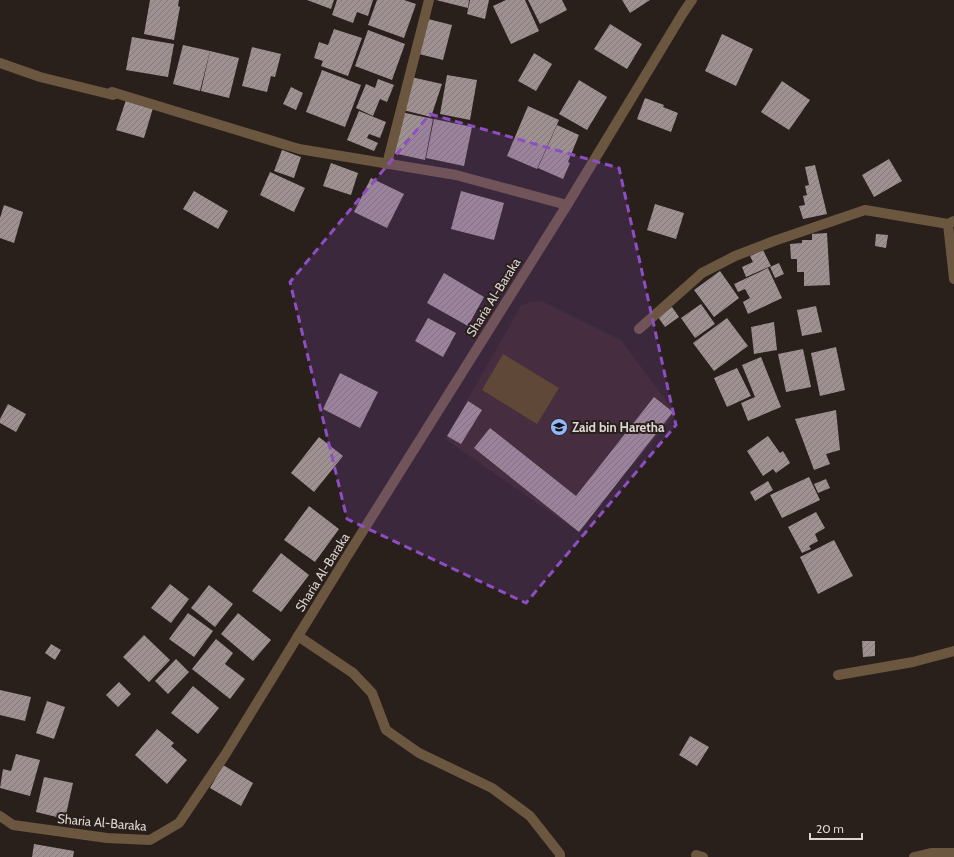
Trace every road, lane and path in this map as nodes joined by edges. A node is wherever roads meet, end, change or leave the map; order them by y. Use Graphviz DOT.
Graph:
graph roads {
  1 [pos="429,0"];
  2 [pos="692,0"];
  3 [pos="0,63"];
  4 [pos="387,164"];
  5 [pos="567,205"];
  6 [pos="951,223"];
  7 [pos="954,279"];
  8 [pos="639,329"];
  9 [pos="298,636"];
  10 [pos="954,651"];
  11 [pos="838,675"];
  12 [pos="0,816"];
  13 [pos="954,853"];
  14 [pos="560,857"];
  15 [pos="914,857"];
  1 -- 4 [label="street"];
  2 -- 5 [label="street, Sharia Al-Baraka"];
  3 -- 4 [label="street"];
  4 -- 5 [label="street"];
  5 -- 9 [label="street, Sharia Al-Baraka"];
  6 -- 7 [label="street"];
  6 -- 8 [label="street"];
  9 -- 12 [label="street, Sharia Al-Baraka"];
  9 -- 14 [label="street"];
  10 -- 11 [label="street"];
  13 -- 15 [label="street"];
}
